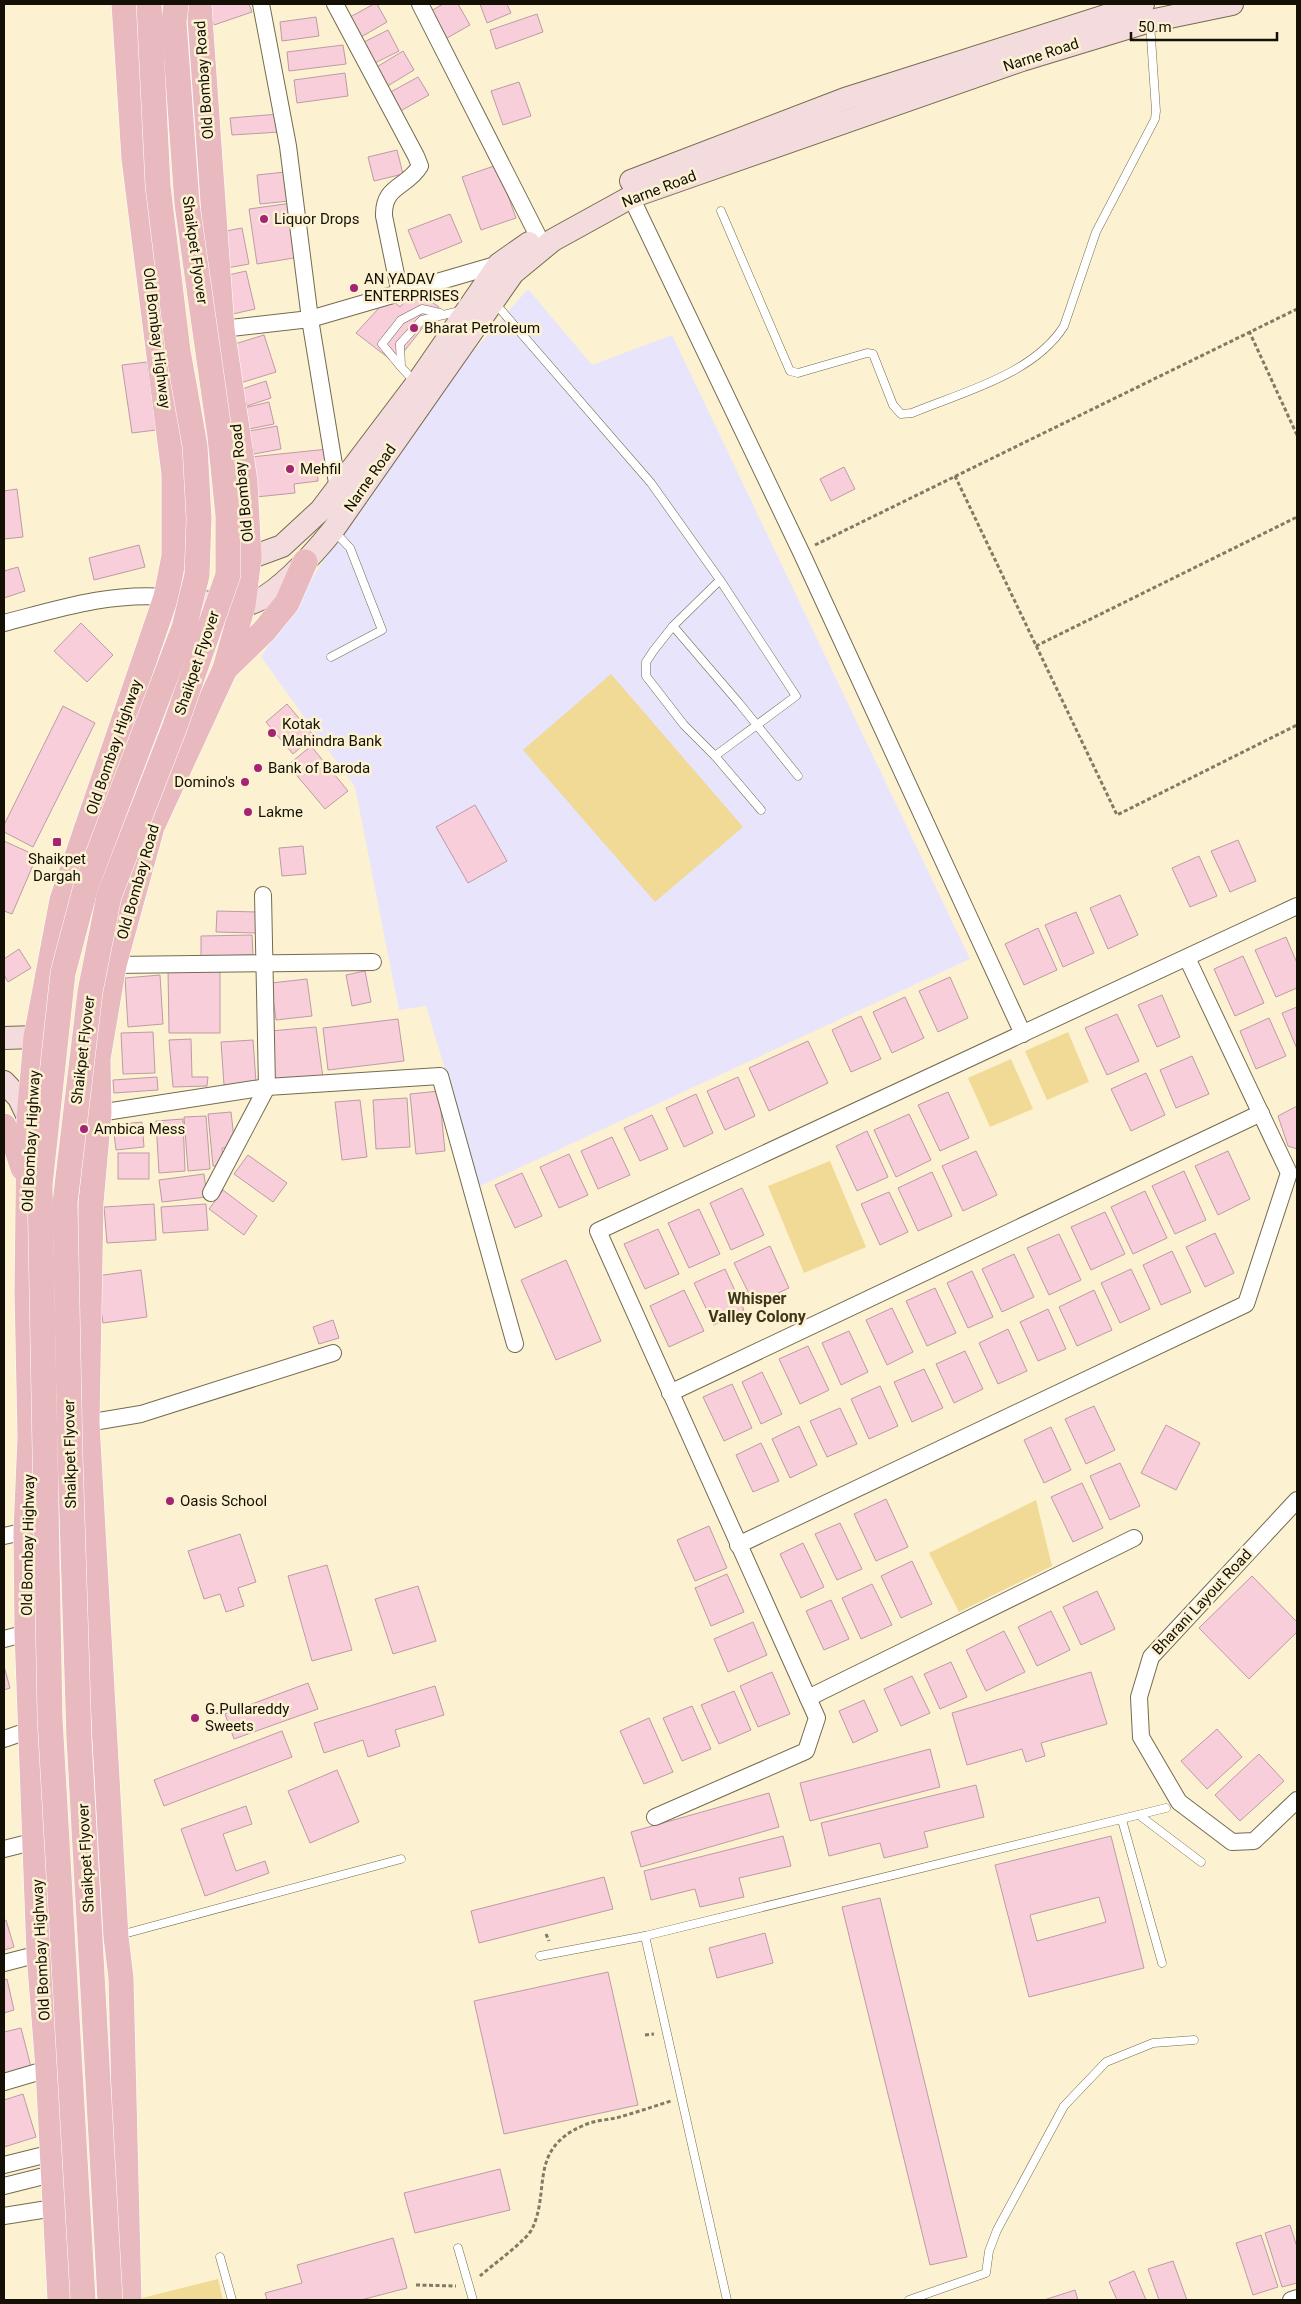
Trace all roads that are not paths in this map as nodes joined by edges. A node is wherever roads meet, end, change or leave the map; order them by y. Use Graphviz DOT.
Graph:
graph roads {
  1 [pos="124,4"];
  2 [pos="149,4"];
  3 [pos="176,4"];
  4 [pos="199,4"];
  5 [pos="261,4"];
  6 [pos="335,4"];
  7 [pos="420,4"];
  8 [pos="1232,4"];
  9 [pos="1147,9"];
  10 [pos="631,197"];
  11 [pos="721,211"];
  12 [pos="538,236"];
  13 [pos="499,264"];
  14 [pos="400,294"];
  15 [pos="493,301"];
  16 [pos="467,310"];
  17 [pos="443,314"];
  18 [pos="310,319"];
  19 [pos="222,329"];
  20 [pos="409,375"];
  21 [pos="338,489"];
  22 [pos="334,530"];
  23 [pos="249,558"];
  24 [pos="305,562"];
  25 [pos="720,580"];
  26 [pos="166,597"];
  27 [pos="243,605"];
  28 [pos="4,623"];
  29 [pos="673,626"];
  30 [pos="331,657"];
  31 [pos="225,669"];
  32 [pos="756,724"];
  33 [pos="715,756"];
  34 [pos="798,776"];
  35 [pos="761,810"];
  36 [pos="263,895"];
  37 [pos="1297,906"];
  38 [pos="1187,958"];
  39 [pos="373,962"];
  40 [pos="264,964"];
  41 [pos="114,965"];
  42 [pos="1024,1034"];
  43 [pos="36,1037"];
  44 [pos="4,1038"];
  45 [pos="4,1082"];
  46 [pos="267,1087"];
  47 [pos="99,1113"];
  48 [pos="1261,1113"];
  49 [pos="29,1119"];
  50 [pos="4,1126"];
  51 [pos="27,1180"];
  52 [pos="211,1193"];
  53 [pos="515,1344"];
  54 [pos="333,1352"];
  55 [pos="670,1393"];
  56 [pos="87,1423"];
  57 [pos="1297,1500"];
  58 [pos="15,1534"];
  59 [pos="1134,1538"];
  60 [pos="738,1545"];
  61 [pos="15,1636"];
  62 [pos="808,1698"];
  63 [pos="30,1730"];
  64 [pos="4,1739"];
  65 [pos="1297,1800"];
  66 [pos="1166,1808"];
  67 [pos="1139,1815"];
  68 [pos="655,1817"];
  69 [pos="1122,1820"];
  70 [pos="36,1841"];
  71 [pos="4,1849"];
  72 [pos="401,1859"];
  73 [pos="1200,1862"];
  74 [pos="116,1936"];
  75 [pos="645,1936"];
  76 [pos="39,1954"];
  77 [pos="540,1956"];
  78 [pos="4,1963"];
  79 [pos="1162,1963"];
  80 [pos="1194,2040"];
  81 [pos="48,2069"];
  82 [pos="122,2070"];
  83 [pos="4,2082"];
  84 [pos="52,2164"];
  85 [pos="4,2165"];
  86 [pos="4,2186"];
  87 [pos="54,2208"];
  88 [pos="4,2216"];
  89 [pos="458,2248"];
  90 [pos="220,2256"];
  91 [pos="1297,2298"];
  92 [pos="60,2300"];
  93 [pos="84,2300"];
  94 [pos="110,2300"];
  95 [pos="129,2300"];
  96 [pos="232,2300"];
  97 [pos="473,2300"];
  98 [pos="728,2300"];
  99 [pos="909,2300"];
  100 [pos="1291,2300"];
  1 -- 26 [label="main road, Old Bombay Highway"];
  2 -- 93 [label="main road, Shaikpet Flyover, bridge"];
  3 -- 94 [label="main road, Shaikpet Flyover, bridge"];
  4 -- 19 [label="main road, Old Bombay Road"];
  5 -- 18 [label="street"];
  6 -- 14 [label="street"];
  7 -- 12 [label="street"];
  8 -- 9 [label="main road, Narne Road"];
  9 -- 10 [label="main road, Narne Road"];
  9 -- 11 [label="lane"];
  9 -- 12 [label="main road, Narne Road"];
  10 -- 15 [label="main road, Narne Road"];
  10 -- 42 [label="street"];
  12 -- 13 [label="main road, Narne Road"];
  13 -- 14 [label="street"];
  13 -- 16 [label="main road, Narne Road"];
  14 -- 18 [label="street"];
  15 -- 22 [label="main road, Narne Road"];
  15 -- 25 [label="lane"];
  16 -- 17 [label="lane"];
  16 -- 20 [label="main road, Narne Road"];
  17 -- 20 [label="lane"];
  17 -- 20 [label="lane"];
  18 -- 19 [label="street"];
  18 -- 21 [label="street"];
  19 -- 23 [label="main road, Old Bombay Road"];
  20 -- 21 [label="main road, Narne Road"];
  21 -- 23 [label="main road, Narne Road"];
  22 -- 24 [label="main road, Narne Road"];
  22 -- 30 [label="lane"];
  23 -- 27 [label="main road, Old Bombay Road"];
  24 -- 27 [label="main road, Narne Road"];
  24 -- 31 [label="main road"];
  25 -- 29 [label="lane"];
  25 -- 32 [label="lane"];
  26 -- 27 [label="main road"];
  26 -- 28 [label="street"];
  26 -- 43 [label="main road, Old Bombay Highway"];
  27 -- 31 [label="main road, Old Bombay Road"];
  29 -- 32 [label="lane"];
  29 -- 33 [label="lane"];
  31 -- 41 [label="main road, Old Bombay Road"];
  32 -- 33 [label="lane"];
  32 -- 34 [label="lane"];
  33 -- 35 [label="lane"];
  36 -- 40 [label="street"];
  37 -- 38 [label="street"];
  38 -- 42 [label="street"];
  38 -- 48 [label="street"];
  39 -- 40 [label="street"];
  40 -- 41 [label="street"];
  40 -- 46 [label="street"];
  41 -- 47 [label="main road, Old Bombay Road"];
  42 -- 55 [label="street"];
  43 -- 44 [label="main road"];
  43 -- 49 [label="main road, Old Bombay Highway"];
  45 -- 49 [label="main road"];
  46 -- 47 [label="street"];
  46 -- 52 [label="street"];
  46 -- 53 [label="street"];
  47 -- 56 [label="main road"];
  48 -- 55 [label="street"];
  48 -- 60 [label="street"];
  49 -- 51 [label="main road, Old Bombay Highway"];
  50 -- 51 [label="main road"];
  51 -- 58 [label="main road, Old Bombay Highway"];
  54 -- 56 [label="street"];
  55 -- 60 [label="street"];
  56 -- 74 [label="main road"];
  57 -- 65 [label="street, Bharani Layout Road"];
  58 -- 61 [label="main road, Old Bombay Highway"];
  59 -- 62 [label="street"];
  60 -- 62 [label="street"];
  61 -- 63 [label="main road, Old Bombay Highway"];
  62 -- 68 [label="street"];
  63 -- 64 [label="street"];
  63 -- 70 [label="main road, Old Bombay Highway"];
  66 -- 67 [label="lane"];
  67 -- 69 [label="lane"];
  67 -- 73 [label="lane"];
  69 -- 75 [label="lane"];
  69 -- 79 [label="lane"];
  70 -- 71 [label="street"];
  70 -- 76 [label="main road, Old Bombay Highway"];
  72 -- 74 [label="lane"];
  74 -- 82 [label="main road"];
  75 -- 77 [label="lane"];
  75 -- 98 [label="lane"];
  76 -- 78 [label="street"];
  76 -- 81 [label="main road, Old Bombay Highway"];
  80 -- 99 [label="lane"];
  81 -- 82 [label="main road"];
  81 -- 83 [label="street"];
  81 -- 84 [label="main road, Old Bombay Highway"];
  82 -- 95 [label="main road"];
  84 -- 85 [label="street"];
  84 -- 86 [label="street"];
  84 -- 87 [label="main road, Old Bombay Highway"];
  87 -- 88 [label="street"];
  87 -- 92 [label="main road, Old Bombay Highway"];
  89 -- 97 [label="lane"];
  90 -- 96 [label="lane"];
  91 -- 100 [label="street"];
}
